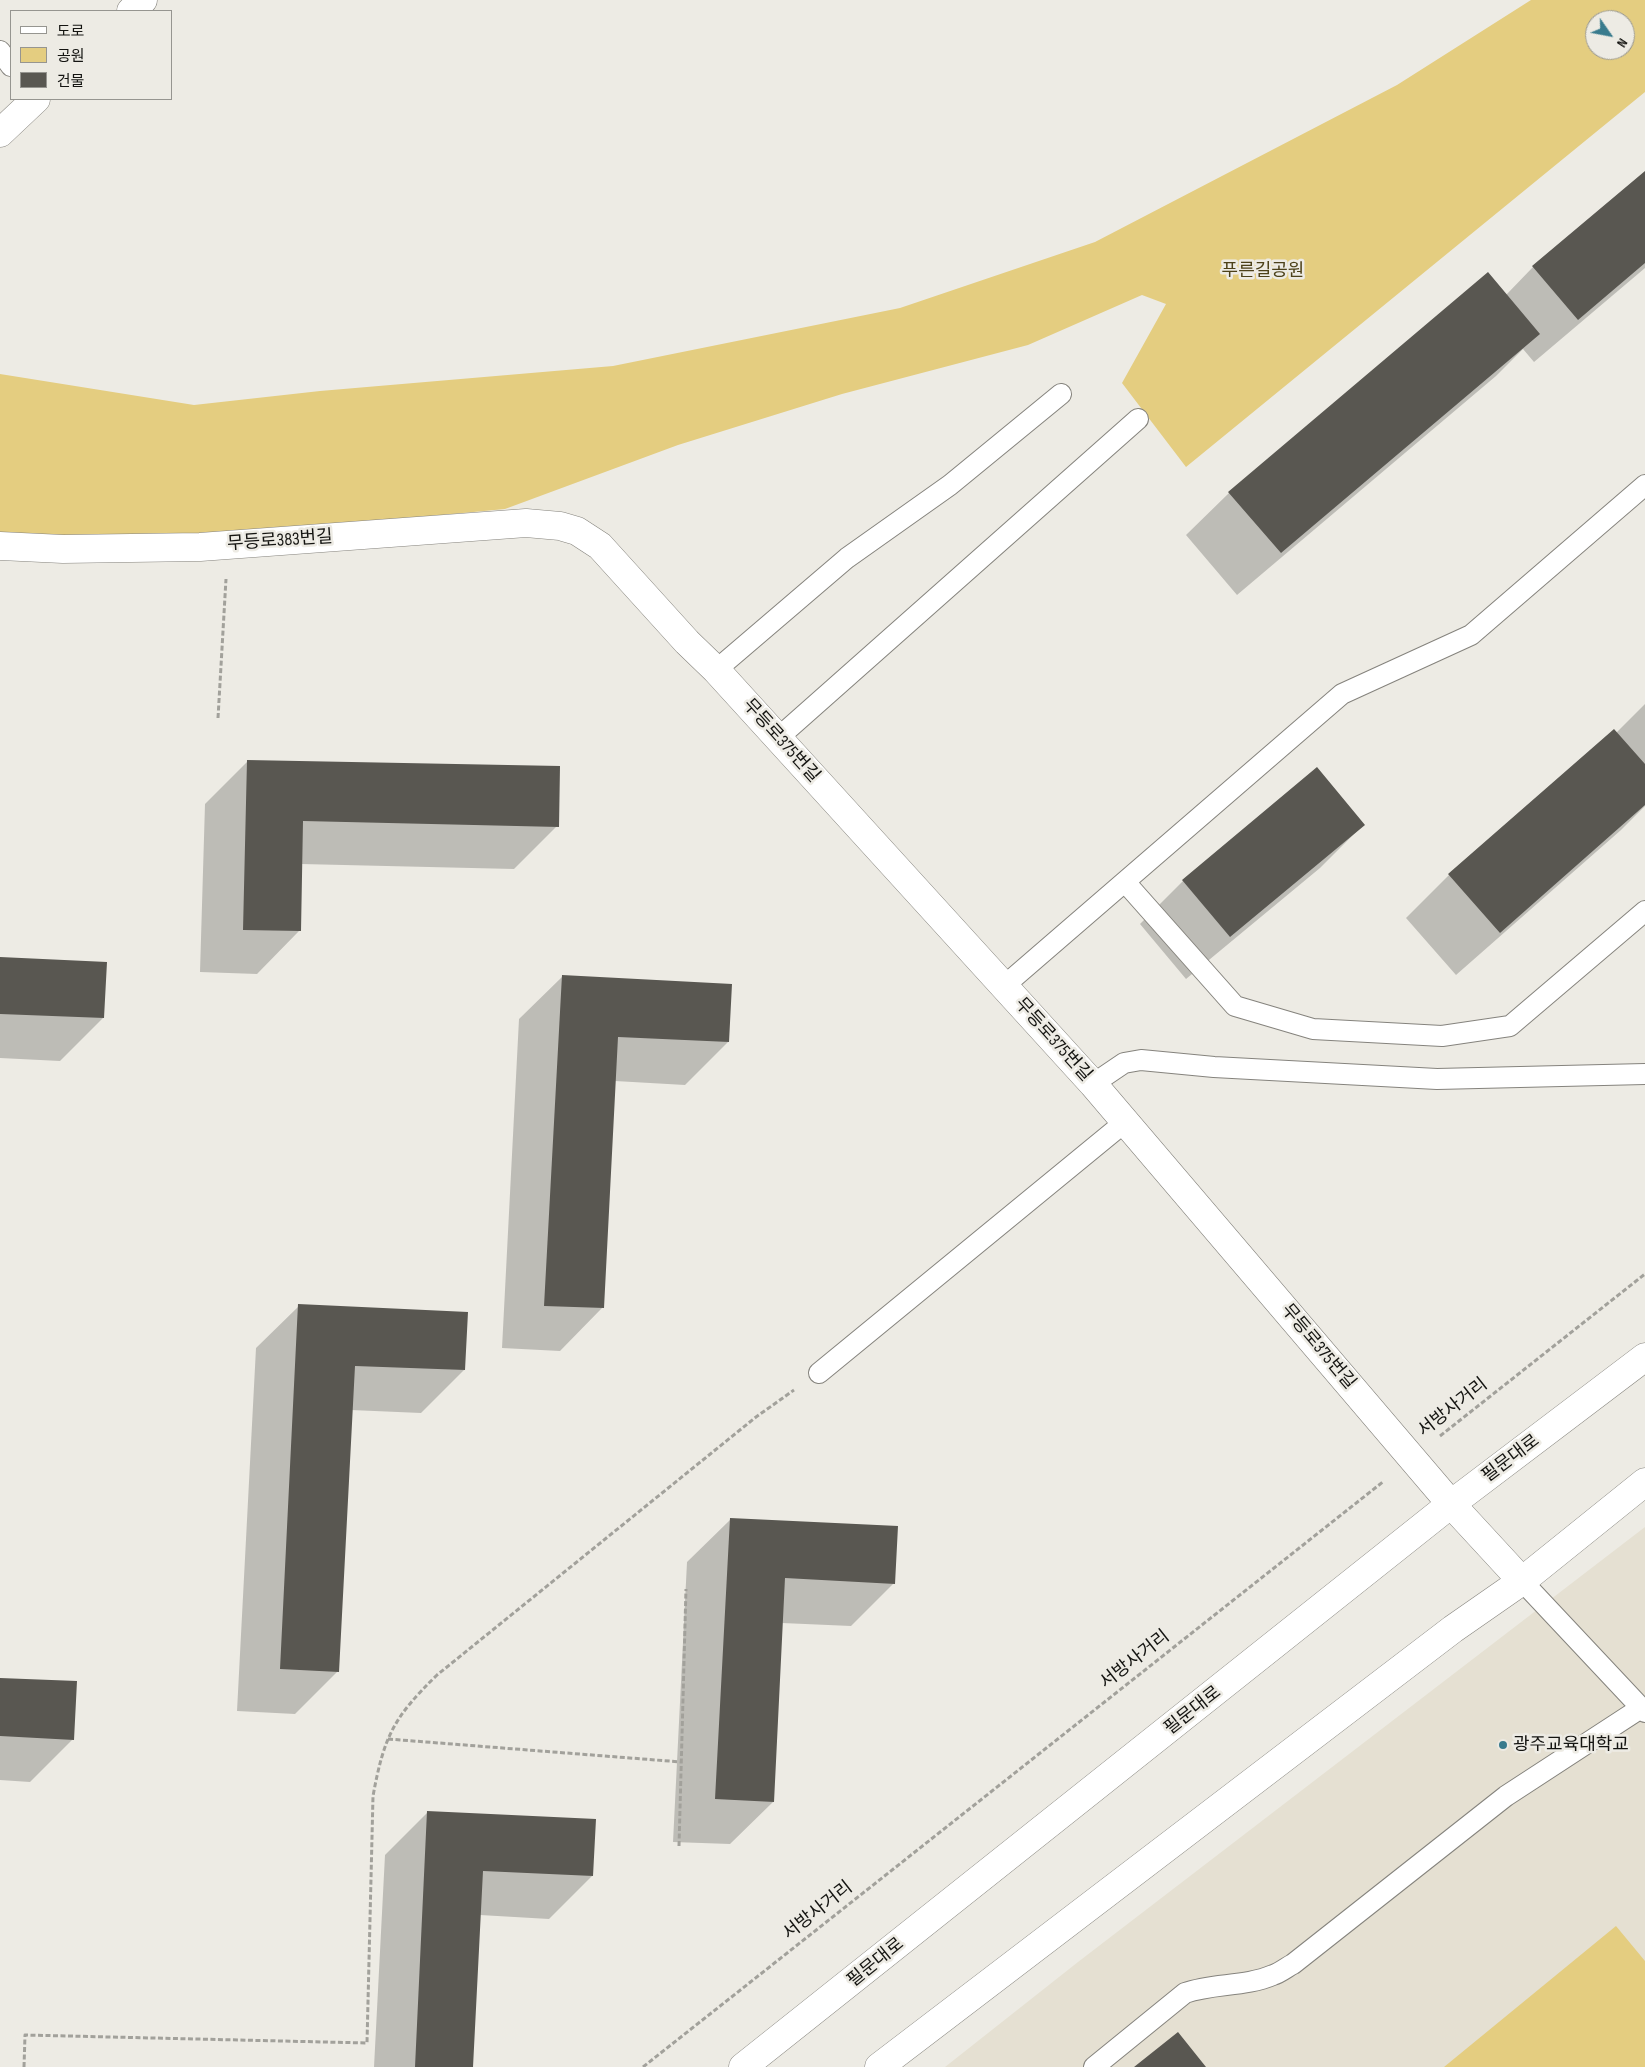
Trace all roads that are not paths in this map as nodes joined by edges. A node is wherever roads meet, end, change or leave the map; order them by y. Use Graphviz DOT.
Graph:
graph roads {
  1 [pos="144,0"];
  2 [pos="132,10"];
  3 [pos="0,51"];
  4 [pos="10,65"];
  5 [pos="35,100"];
  6 [pos="0,133"];
  7 [pos="1061,394"];
  8 [pos="1138,419"];
  9 [pos="1645,485"];
  10 [pos="560,526"];
  11 [pos="0,546"];
  12 [pos="716,670"];
  13 [pos="778,738"];
  14 [pos="1125,882"];
  15 [pos="1645,912"];
  16 [pos="1004,986"];
  17 [pos="1645,1074"];
  18 [pos="1093,1084"];
  19 [pos="1125,1122"];
  20 [pos="1645,1357"];
  21 [pos="820,1372"];
  22 [pos="1645,1482"];
  23 [pos="1451,1504"];
  24 [pos="1522,1581"];
  25 [pos="1643,1710"];
  26 [pos="743,2067"];
  27 [pos="879,2067"];
  28 [pos="1094,2067"];
  1 -- 2 [label="main road"];
  3 -- 4 [label="lane"];
  5 -- 6 [label="main road"];
  7 -- 12 [label="lane"];
  8 -- 13 [label="lane"];
  9 -- 14 [label="lane"];
  10 -- 11 [label="main road, 무등로383번길"];
  10 -- 12 [label="main road, 무등로375번길"];
  12 -- 13 [label="main road, 무등로375번길"];
  13 -- 16 [label="main road, 무등로375번길"];
  14 -- 15 [label="lane"];
  14 -- 16 [label="lane"];
  16 -- 18 [label="main road, 무등로375번길"];
  17 -- 18 [label="lane"];
  18 -- 19 [label="main road, 무등로375번길"];
  19 -- 21 [label="lane"];
  19 -- 23 [label="main road, 무등로375번길"];
  20 -- 23 [label="main road, 필문대로"];
  22 -- 24 [label="main road"];
  23 -- 24 [label="main road, 무등로375번길"];
  23 -- 26 [label="main road, 필문대로"];
  24 -- 25 [label="lane"];
  24 -- 27 [label="main road"];
  25 -- 28 [label="lane"];
}
